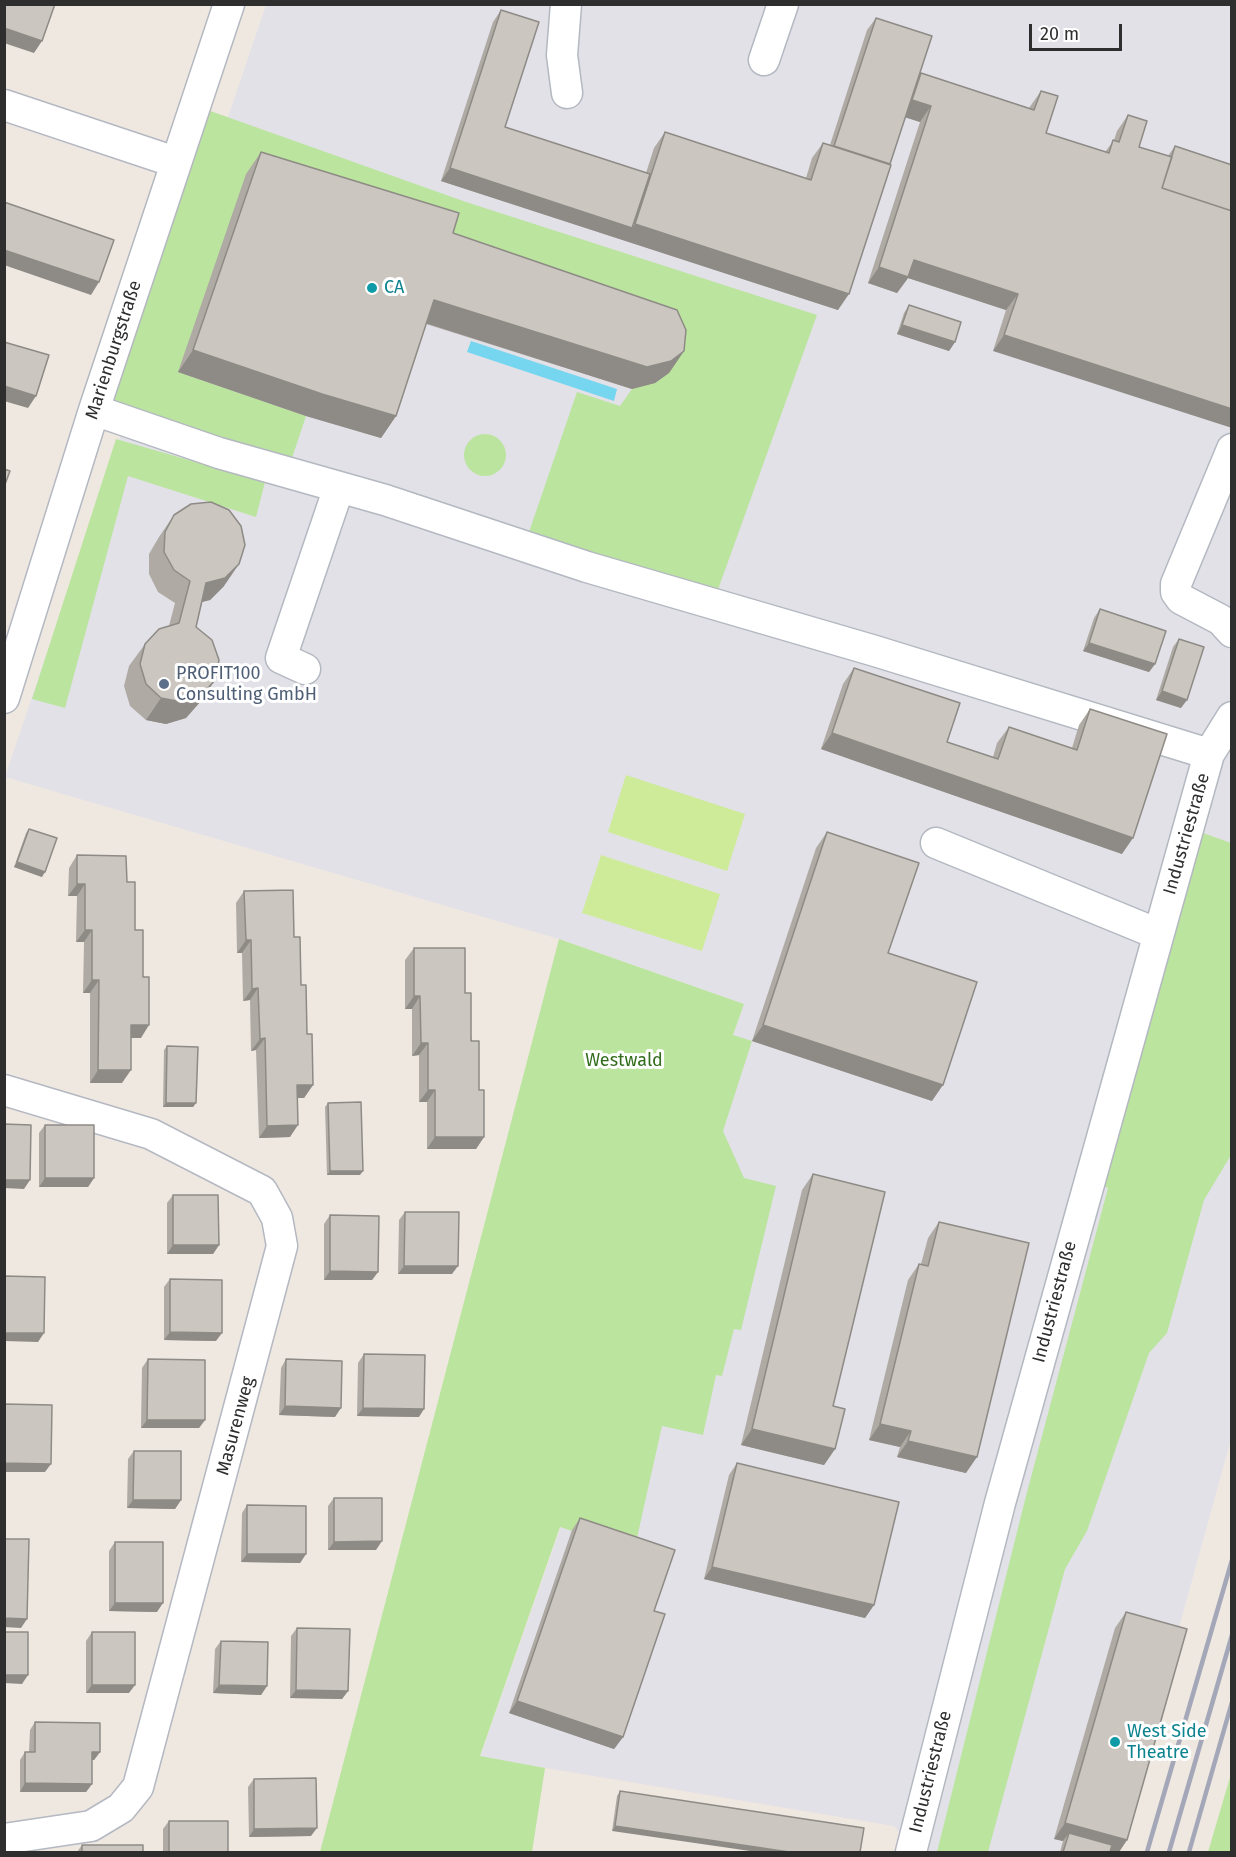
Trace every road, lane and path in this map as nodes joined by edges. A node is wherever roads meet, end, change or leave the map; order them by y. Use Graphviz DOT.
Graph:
graph roads {
  1 [pos="229,4"];
  2 [pos="566,4"];
  3 [pos="783,4"];
  4 [pos="764,60"];
  5 [pos="567,93"];
  6 [pos="4,105"];
  7 [pos="175,162"];
  8 [pos="94,411"];
  9 [pos="1232,449"];
  10 [pos="339,487"];
  11 [pos="1232,632"];
  12 [pos="305,669"];
  13 [pos="4,698"];
  14 [pos="1232,717"];
  15 [pos="1209,754"];
  16 [pos="936,843"];
  17 [pos="1158,934"];
  18 [pos="4,1090"];
  19 [pos="4,1839"];
  20 [pos="911,1852"];
  1 -- 7 [label="street, Marienburgstraße"];
  2 -- 5 [label="street"];
  3 -- 4 [label="street"];
  6 -- 7 [label="street"];
  7 -- 8 [label="street, Marienburgstraße"];
  8 -- 10 [label="street, Industriestraße"];
  8 -- 13 [label="street, Marienburgstraße"];
  9 -- 11 [label="street"];
  10 -- 12 [label="street"];
  10 -- 15 [label="street, Industriestraße"];
  14 -- 15 [label="street, Industriestraße"];
  15 -- 17 [label="street, Industriestraße"];
  16 -- 17 [label="street"];
  17 -- 20 [label="street, Industriestraße"];
  18 -- 19 [label="street, Masurenweg"];
}
